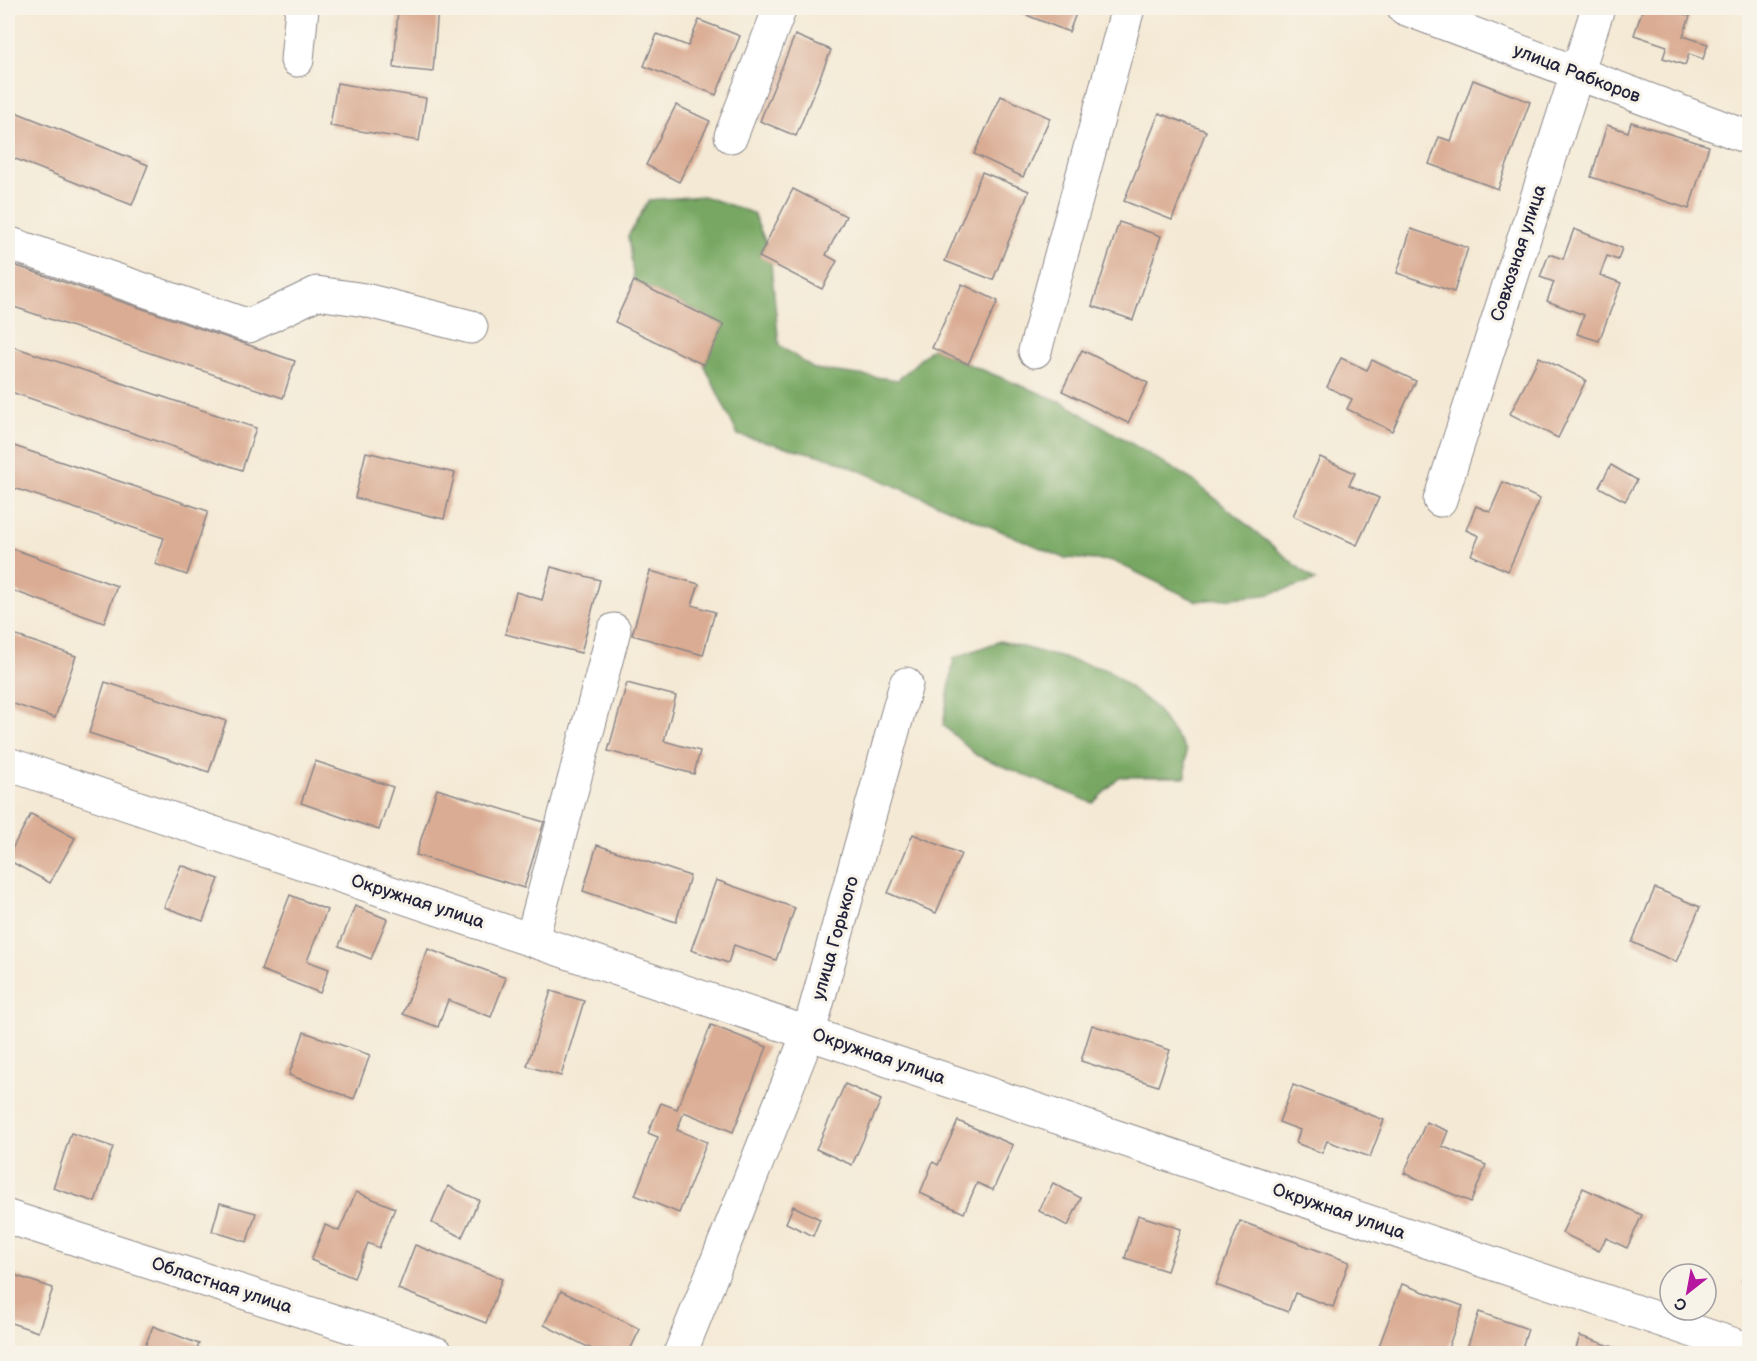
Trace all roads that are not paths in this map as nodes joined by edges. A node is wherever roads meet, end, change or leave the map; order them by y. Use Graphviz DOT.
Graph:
graph roads {
  1 [pos="302,8"];
  2 [pos="780,8"];
  3 [pos="1128,8"];
  4 [pos="1404,8"];
  5 [pos="1598,8"];
  6 [pos="297,60"];
  7 [pos="1576,73"];
  8 [pos="732,136"];
  9 [pos="1749,138"];
  10 [pos="8,243"];
  11 [pos="471,327"];
  12 [pos="1035,351"];
  13 [pos="1440,500"];
  14 [pos="614,630"];
  15 [pos="906,684"];
  16 [pos="8,764"];
  17 [pos="532,939"];
  18 [pos="809,1032"];
  19 [pos="8,1217"];
  20 [pos="1749,1350"];
  21 [pos="436,1353"];
  22 [pos="680,1353"];
  1 -- 6 [label="street"];
  2 -- 8 [label="street"];
  3 -- 12 [label="street"];
  4 -- 7 [label="street, улица Рабкоров"];
  5 -- 7 [label="street, Совхозная улица"];
  7 -- 9 [label="street, улица Рабкоров"];
  7 -- 13 [label="street, Совхозная улица"];
  10 -- 11 [label="street"];
  14 -- 17 [label="street"];
  15 -- 18 [label="street, улица Горького"];
  16 -- 17 [label="street, Окружная улица"];
  17 -- 18 [label="street, Окружная улица"];
  18 -- 20 [label="street, Окружная улица"];
  18 -- 22 [label="street, улица Горького"];
  19 -- 21 [label="street, Областная улица"];
}
